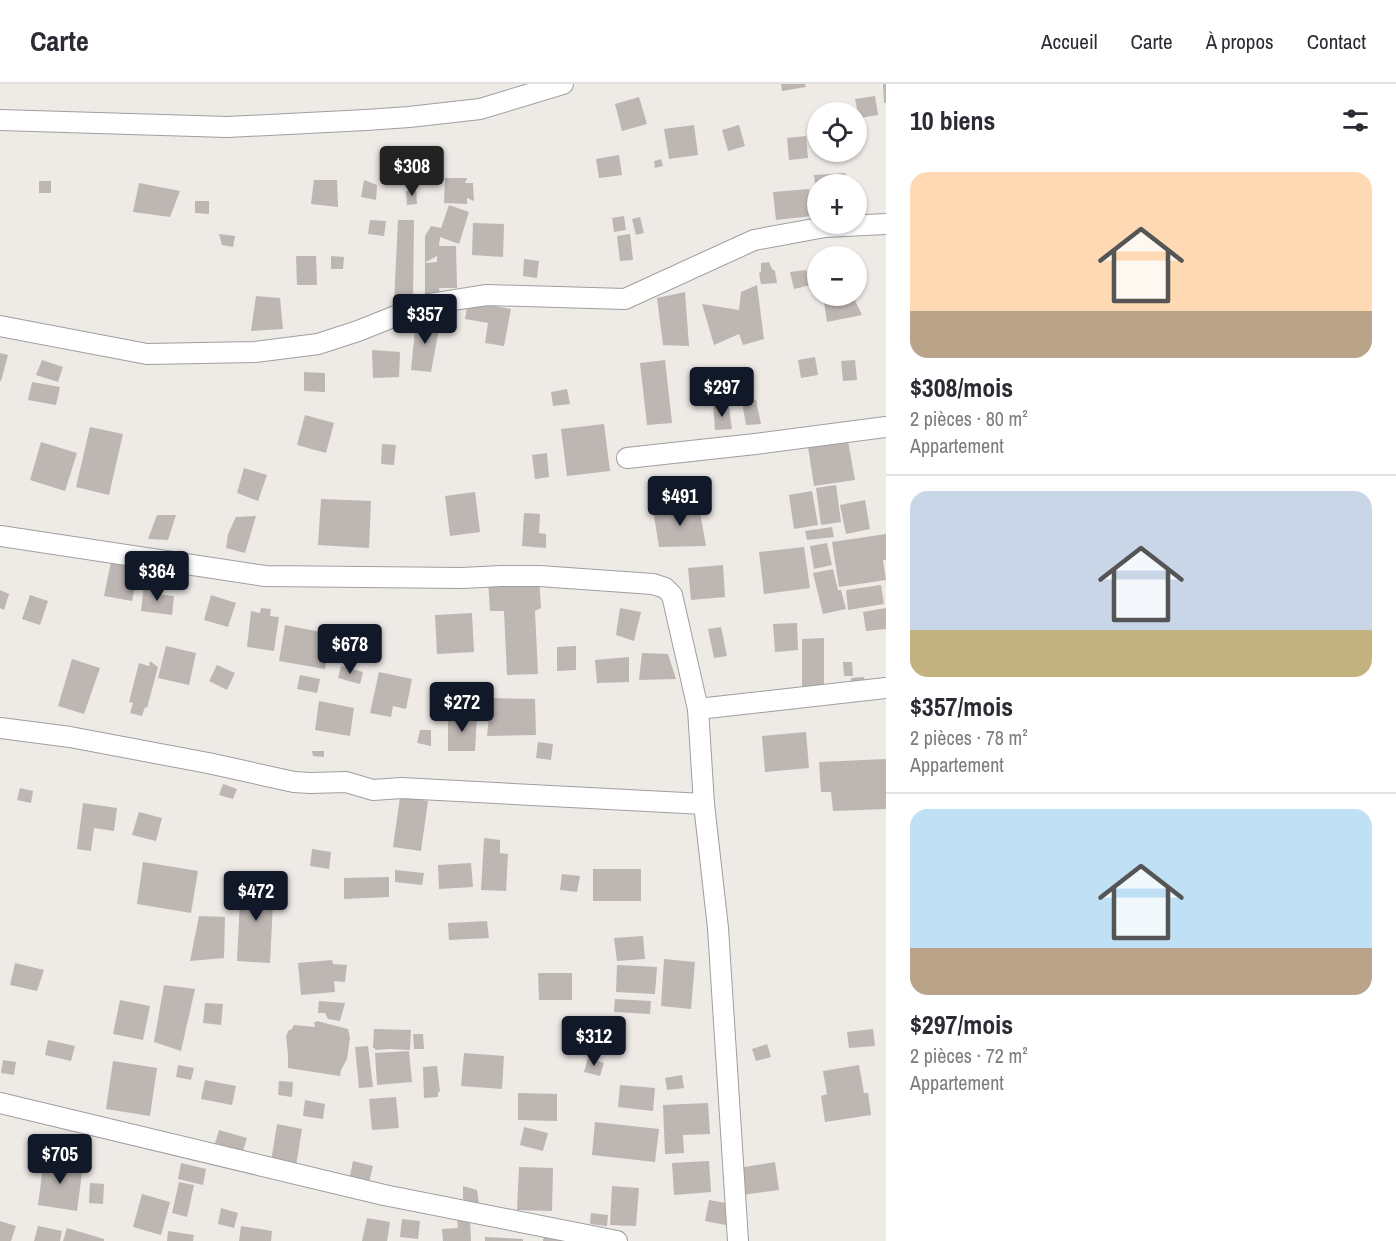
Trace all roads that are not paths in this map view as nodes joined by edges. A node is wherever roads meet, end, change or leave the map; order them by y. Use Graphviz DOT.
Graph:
graph roads {
  1 [pos="563,84"];
  2 [pos="0,120"];
  3 [pos="886,224"];
  4 [pos="0,326"];
  5 [pos="886,427"];
  6 [pos="627,458"];
  7 [pos="0,536"];
  8 [pos="886,688"];
  9 [pos="698,709"];
  10 [pos="0,728"];
  11 [pos="704,804"];
  12 [pos="0,1103"];
  13 [pos="616,1241"];
  14 [pos="738,1241"];
  1 -- 2 [label="street"];
  3 -- 4 [label="street"];
  5 -- 6 [label="street"];
  7 -- 9 [label="street"];
  8 -- 9 [label="street"];
  9 -- 11 [label="street"];
  10 -- 11 [label="street"];
  11 -- 14 [label="street"];
  12 -- 13 [label="street"];
}
